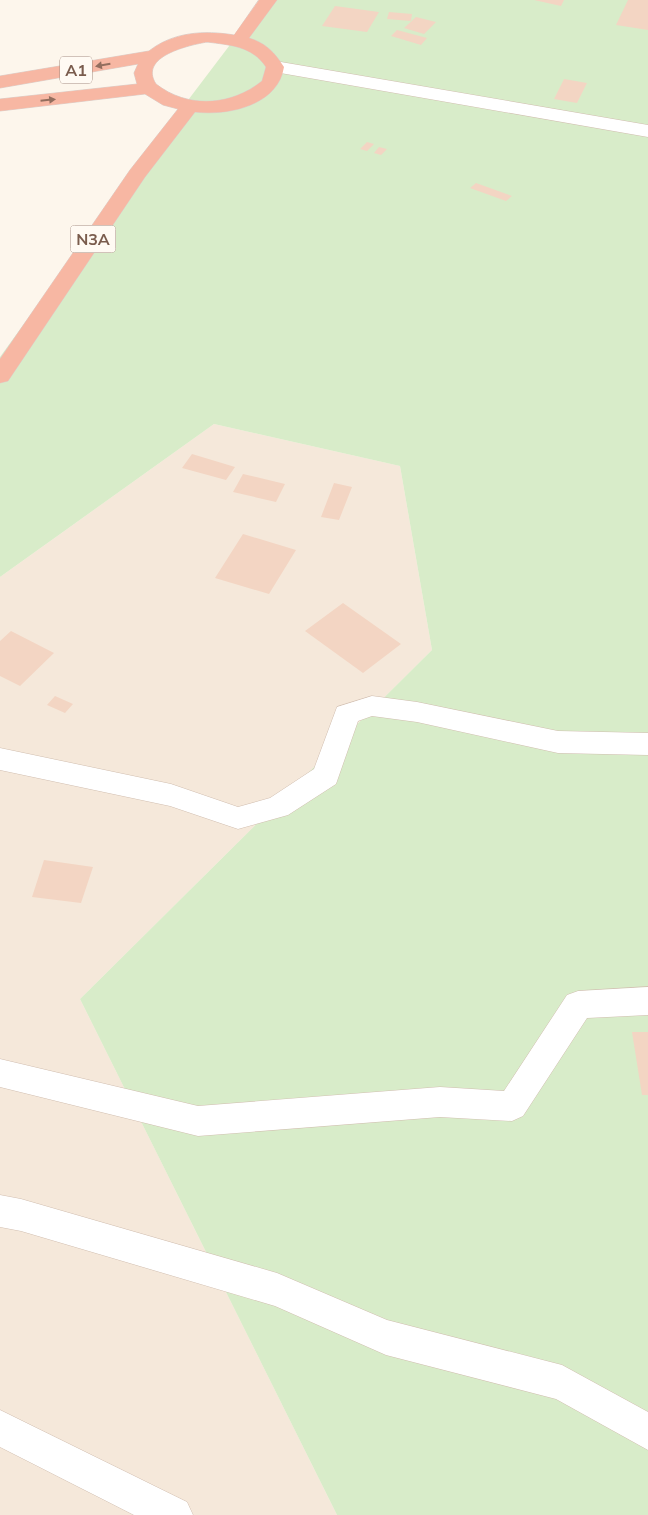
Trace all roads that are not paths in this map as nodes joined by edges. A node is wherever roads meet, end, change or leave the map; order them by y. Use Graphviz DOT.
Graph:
graph roads {
  1 [pos="268,0"];
  2 [pos="239,40"];
  3 [pos="151,56"];
  4 [pos="275,67"];
  5 [pos="0,82"];
  6 [pos="148,88"];
  7 [pos="0,105"];
  8 [pos="190,106"];
  9 [pos="648,131"];
  10 [pos="0,376"];
  11 [pos="648,744"];
  12 [pos="0,759"];
  13 [pos="648,1001"];
  14 [pos="0,1073"];
  15 [pos="0,1211"];
  16 [pos="0,1428"];
  17 [pos="648,1432"];
  18 [pos="174,1515"];
  1 -- 2 [label="highway"];
  2 -- 3 [label="highway"];
  2 -- 4 [label="highway"];
  3 -- 5 [label="highway, A1, one-way"];
  3 -- 6 [label="highway"];
  4 -- 8 [label="highway"];
  4 -- 9 [label="street"];
  7 -- 6 [label="highway, A1, one-way"];
  6 -- 8 [label="highway"];
  8 -- 10 [label="highway, N3A"];
  11 -- 12 [label="street"];
  13 -- 14 [label="street"];
  15 -- 17 [label="street"];
  16 -- 18 [label="street"];
}
